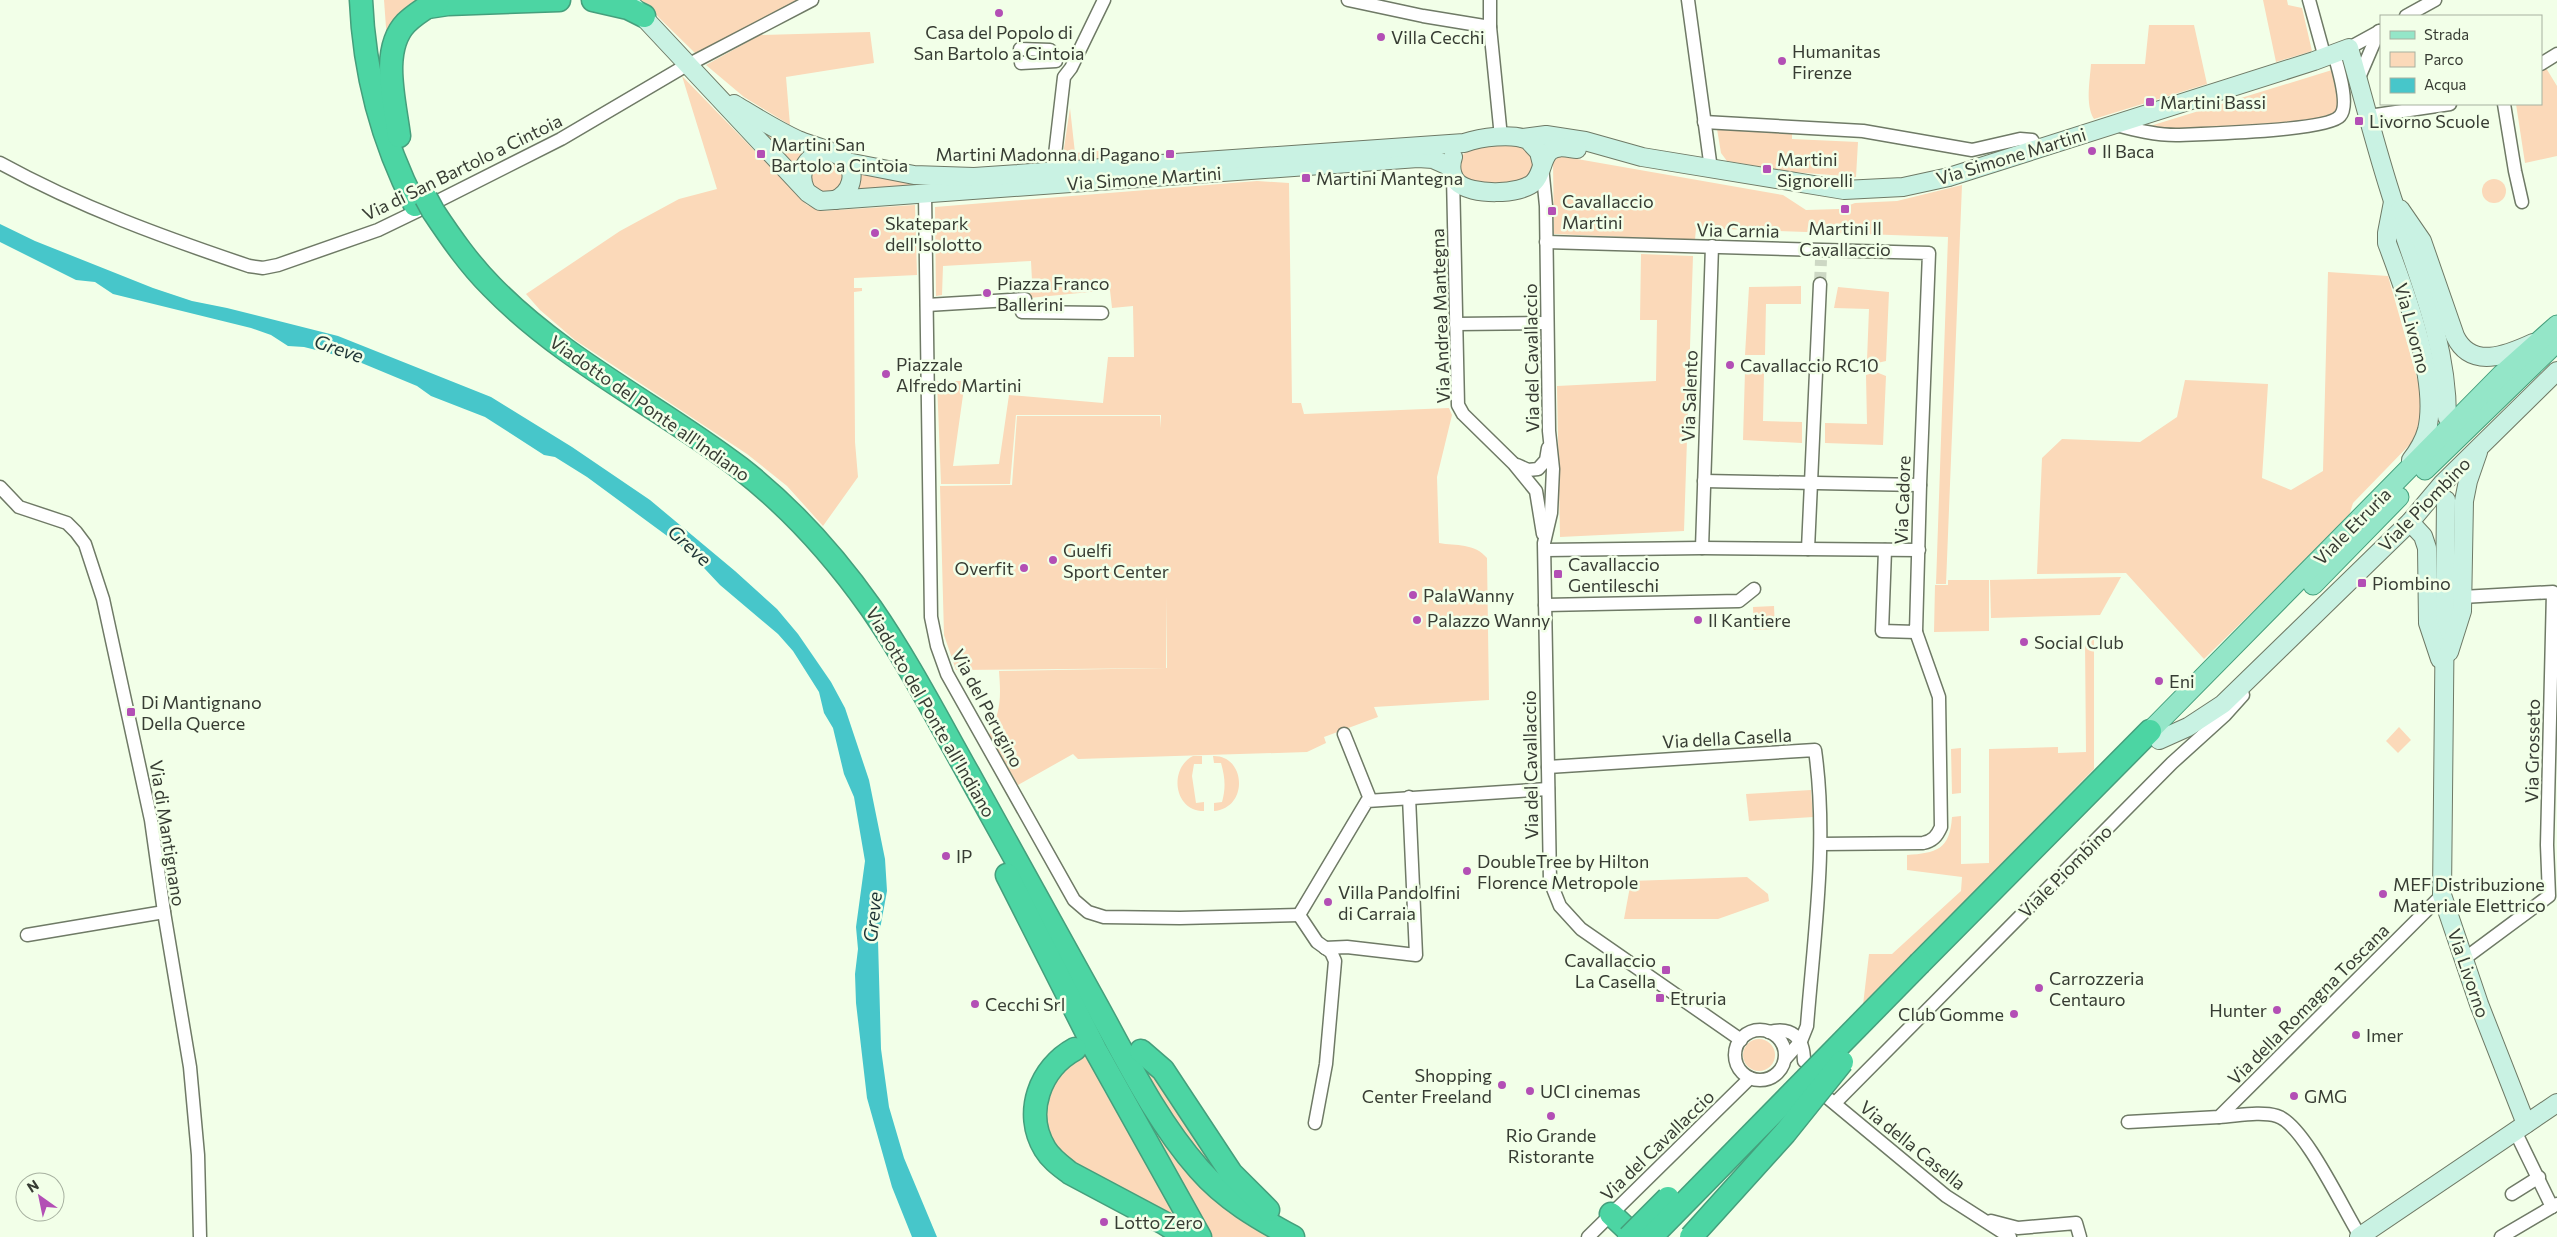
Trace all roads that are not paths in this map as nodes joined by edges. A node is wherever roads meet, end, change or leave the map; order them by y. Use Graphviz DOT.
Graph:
graph roads {
  1 [pos="559,0"];
  2 [pos="593,0"];
  3 [pos="812,0"];
  4 [pos="1104,0"];
  5 [pos="1350,0"];
  6 [pos="1490,0"];
  7 [pos="1688,0"];
  8 [pos="2309,0"];
  9 [pos="2435,0"];
  10 [pos="366,1"];
  11 [pos="433,3"];
  12 [pos="631,5"];
  13 [pos="2408,15"];
  14 [pos="1490,26"];
  15 [pos="2380,31"];
  16 [pos="1020,49"];
  17 [pos="2336,53"];
  18 [pos="2557,54"];
  19 [pos="1074,58"];
  20 [pos="1057,60"];
  21 [pos="2542,63"];
  22 [pos="1021,64"];
  23 [pos="689,65"];
  24 [pos="1064,77"];
  25 [pos="2358,80"];
  26 [pos="719,95"];
  27 [pos="2443,105"];
  28 [pos="2504,105"];
  29 [pos="2369,116"];
  30 [pos="1704,122"];
  31 [pos="2115,124"];
  32 [pos="399,136"];
  33 [pos="1501,137"];
  34 [pos="1523,138"];
  35 [pos="1464,143"];
  36 [pos="2037,148"];
  37 [pos="827,152"];
  38 [pos="1627,154"];
  39 [pos="0,162"];
  40 [pos="847,162"];
  41 [pos="1542,164"];
  42 [pos="1710,169"];
  43 [pos="1053,172"];
  44 [pos="1452,172"];
  45 [pos="805,188"];
  46 [pos="925,194"];
  47 [pos="835,200"];
  48 [pos="2393,202"];
  49 [pos="2522,202"];
  50 [pos="427,207"];
  51 [pos="1546,242"];
  52 [pos="1712,246"];
  53 [pos="1929,253"];
  54 [pos="1820,284"];
  55 [pos="927,305"];
  56 [pos="1102,313"];
  57 [pos="1547,323"];
  58 [pos="1456,324"];
  59 [pos="2557,325"];
  60 [pos="2548,341"];
  61 [pos="2557,371"];
  62 [pos="2447,416"];
  63 [pos="1549,431"];
  64 [pos="2480,447"];
  65 [pos="1514,464"];
  66 [pos="1704,481"];
  67 [pos="1812,485"];
  68 [pos="1920,485"];
  69 [pos="0,487"];
  70 [pos="2378,500"];
  71 [pos="2446,500"];
  72 [pos="2410,522"];
  73 [pos="1544,547"];
  74 [pos="1702,548"];
  75 [pos="1808,549"];
  76 [pos="1884,550"];
  77 [pos="1918,550"];
  78 [pos="1754,589"];
  79 [pos="2462,598"];
  80 [pos="1545,605"];
  81 [pos="1916,632"];
  82 [pos="2292,638"];
  83 [pos="2443,666"];
  84 [pos="1344,734"];
  85 [pos="2155,735"];
  86 [pos="1548,767"];
  87 [pos="1548,789"];
  88 [pos="1409,797"];
  89 [pos="1370,800"];
  90 [pos="1821,844"];
  91 [pos="2442,895"];
  92 [pos="164,912"];
  93 [pos="1300,915"];
  94 [pos="27,935"];
  95 [pos="1325,948"];
  96 [pos="2464,959"];
  97 [pos="1926,966"];
  98 [pos="1858,1027"];
  99 [pos="1769,1032"];
  100 [pos="1741,1040"];
  101 [pos="1801,1041"];
  102 [pos="1074,1049"];
  103 [pos="1141,1051"];
  104 [pos="1785,1059"];
  105 [pos="1804,1061"];
  106 [pos="1842,1062"];
  107 [pos="1750,1078"];
  108 [pos="1831,1100"];
  109 [pos="2557,1103"];
  110 [pos="2219,1117"];
  111 [pos="2128,1122"];
  112 [pos="1315,1123"];
  113 [pos="2521,1128"];
  114 [pos="2539,1177"];
  115 [pos="2512,1194"];
  116 [pos="2555,1206"];
  117 [pos="1611,1214"];
  118 [pos="1258,1218"];
  119 [pos="1979,1218"];
  120 [pos="1628,1234"];
  121 [pos="200,1237"];
  122 [pos="1186,1237"];
  123 [pos="1200,1237"];
  124 [pos="1284,1237"];
  125 [pos="1293,1237"];
  126 [pos="1302,1237"];
  127 [pos="1588,1237"];
  128 [pos="1651,1237"];
  129 [pos="1669,1237"];
  130 [pos="1691,1237"];
  131 [pos="2010,1237"];
  132 [pos="2080,1237"];
  133 [pos="2359,1237"];
  134 [pos="2501,1237"];
  1 -- 11 [label="highway"];
  2 -- 12 [label="highway"];
  3 -- 23 [label="street, Via di San Bartolo a Cintoia"];
  4 -- 19 [label="street"];
  5 -- 14 [label="street"];
  6 -- 14 [label="street"];
  7 -- 30 [label="street"];
  8 -- 17 [label="street"];
  9 -- 13 [label="street"];
  10 -- 32 [label="highway, Viadotto del Ponte all'Indiano"];
  10 -- 50 [label="highway, Viadotto del Ponte all'Indiano"];
  11 -- 32 [label="highway"];
  12 -- 23 [label="street, Via Simone Martini"];
  14 -- 33 [label="street"];
  15 -- 17 [label="street, Via Simone Martini"];
  15 -- 25 [label="street"];
  16 -- 20 [label="street"];
  17 -- 25 [label="street, Via Livorno"];
  17 -- 31 [label="street, Via Simone Martini"];
  17 -- 31 [label="street"];
  18 -- 21 [label="street"];
  19 -- 20 [label="street"];
  19 -- 24 [label="street"];
  20 -- 22 [label="street"];
  20 -- 24 [label="street"];
  23 -- 26 [label="street, Via Simone Martini"];
  23 -- 50 [label="street, Via di San Bartolo a Cintoia"];
  24 -- 43 [label="street"];
  25 -- 29 [label="street, Via Livorno"];
  26 -- 37 [label="street, Via Simone Martini"];
  26 -- 45 [label="street, Via Simone Martini"];
  27 -- 29 [label="street"];
  28 -- 49 [label="street"];
  29 -- 48 [label="street, Via Livorno"];
  30 -- 36 [label="street"];
  30 -- 42 [label="street"];
  31 -- 36 [label="street, Via Simone Martini"];
  32 -- 50 [label="highway, Viadotto del Ponte all'Indiano"];
  33 -- 34 [label="street, Via Simone Martini"];
  33 -- 35 [label="street, Via Simone Martini"];
  34 -- 38 [label="street, Via Simone Martini"];
  34 -- 41 [label="street"];
  35 -- 43 [label="street, Via Simone Martini"];
  35 -- 44 [label="street"];
  36 -- 42 [label="street, Via Simone Martini"];
  37 -- 40 [label="street, Via Simone Martini"];
  37 -- 45 [label="street"];
  38 -- 41 [label="street, Via Simone Martini"];
  38 -- 42 [label="street, Via Simone Martini"];
  39 -- 50 [label="street, Via di San Bartolo a Cintoia"];
  40 -- 43 [label="street, Via Simone Martini"];
  40 -- 47 [label="street"];
  41 -- 44 [label="street, Via Simone Martini"];
  41 -- 51 [label="street, Via del Cavallaccio"];
  44 -- 46 [label="street, Via Simone Martini"];
  44 -- 58 [label="street, Via Andrea Mantegna"];
  45 -- 47 [label="street, Via Simone Martini"];
  46 -- 47 [label="street, Via Simone Martini"];
  46 -- 55 [label="street, Via del Perugino"];
  48 -- 60 [label="street, Via Livorno"];
  48 -- 62 [label="street, Via Livorno"];
  48 -- 70 [label="street, Via Livorno"];
  50 -- 118 [label="highway, Viadotto del Ponte all'Indiano"];
  50 -- 123 [label="highway, Viadotto del Ponte all'Indiano"];
  51 -- 52 [label="street, Via Carnia"];
  51 -- 57 [label="street, Via del Cavallaccio"];
  52 -- 53 [label="street, Via Carnia"];
  52 -- 66 [label="street, Via Salento"];
  53 -- 68 [label="street, Via Cadore"];
  54 -- 67 [label="street"];
  55 -- 56 [label="street"];
  55 -- 93 [label="street, Via del Perugino"];
  57 -- 58 [label="street"];
  57 -- 63 [label="street, Via del Cavallaccio"];
  58 -- 65 [label="street, Via Andrea Mantegna"];
  59 -- 60 [label="main road, Viale Etruria"];
  60 -- 70 [label="main road, Viale Etruria"];
  60 -- 85 [label="main road, Viale Etruria"];
  61 -- 64 [label="street, Viale Piombino"];
  63 -- 65 [label="street"];
  63 -- 73 [label="street, Via del Cavallaccio"];
  64 -- 72 [label="street, Viale Piombino"];
  64 -- 79 [label="street, Via Livorno"];
  65 -- 73 [label="street, Via Andrea Mantegna"];
  66 -- 67 [label="street"];
  66 -- 74 [label="street, Via Salento"];
  67 -- 68 [label="street"];
  67 -- 75 [label="street"];
  68 -- 77 [label="street, Via Cadore"];
  69 -- 92 [label="street, Via di Mantignano"];
  70 -- 85 [label="main road, Viale Etruria"];
  71 -- 83 [label="street, Via Livorno"];
  72 -- 82 [label="street, Viale Piombino"];
  72 -- 83 [label="street, Via Livorno"];
  73 -- 74 [label="street"];
  73 -- 80 [label="street, Via del Cavallaccio"];
  74 -- 75 [label="street"];
  75 -- 76 [label="street"];
  76 -- 77 [label="street"];
  76 -- 81 [label="street, Via Cadore"];
  77 -- 81 [label="street, Via Cadore"];
  78 -- 80 [label="street"];
  79 -- 83 [label="street, Via Livorno"];
  79 -- 96 [label="street, Via Grosseto"];
  80 -- 86 [label="street, Via del Cavallaccio"];
  81 -- 90 [label="street"];
  82 -- 85 [label="street, Viale Piombino"];
  82 -- 108 [label="street, Viale Piombino"];
  83 -- 91 [label="street, Via Livorno"];
  84 -- 89 [label="street"];
  85 -- 97 [label="highway"];
  86 -- 87 [label="street, Via del Cavallaccio"];
  86 -- 90 [label="street, Via della Casella"];
  87 -- 88 [label="street"];
  87 -- 100 [label="street, Via del Cavallaccio"];
  88 -- 89 [label="street"];
  88 -- 95 [label="street"];
  89 -- 93 [label="street"];
  90 -- 101 [label="street, Via della Casella"];
  91 -- 96 [label="street, Via Livorno"];
  91 -- 110 [label="street, Via della Romagna Toscana"];
  92 -- 94 [label="street"];
  92 -- 121 [label="street, Via di Mantignano"];
  93 -- 95 [label="street"];
  95 -- 112 [label="street"];
  96 -- 113 [label="street, Via Livorno"];
  97 -- 98 [label="highway, bridge"];
  97 -- 106 [label="highway"];
  98 -- 120 [label="highway, bridge"];
  98 -- 128 [label="highway, bridge"];
  99 -- 100 [label="street"];
  99 -- 101 [label="street"];
  99 -- 104 [label="street"];
  100 -- 107 [label="street"];
  101 -- 104 [label="street, Via della Casella"];
  101 -- 105 [label="street, Via della Casella"];
  102 -- 122 [label="highway"];
  103 -- 126 [label="highway"];
  104 -- 107 [label="street"];
  106 -- 129 [label="highway, bridge"];
  106 -- 130 [label="highway, bridge"];
  107 -- 117 [label="street, Via del Cavallaccio"];
  108 -- 119 [label="street, Via della Casella"];
  109 -- 113 [label="street"];
  110 -- 111 [label="street"];
  110 -- 133 [label="street"];
  113 -- 114 [label="street"];
  113 -- 133 [label="street"];
  114 -- 115 [label="street"];
  114 -- 116 [label="street"];
  116 -- 134 [label="street"];
  117 -- 120 [label="highway"];
  117 -- 127 [label="street, Via del Cavallaccio"];
  118 -- 124 [label="highway, Viadotto del Ponte all'Indiano"];
  118 -- 125 [label="highway, Viadotto del Ponte all'Indiano"];
  119 -- 131 [label="street, Via della Casella"];
  119 -- 132 [label="street, Via della Casella"];
}
